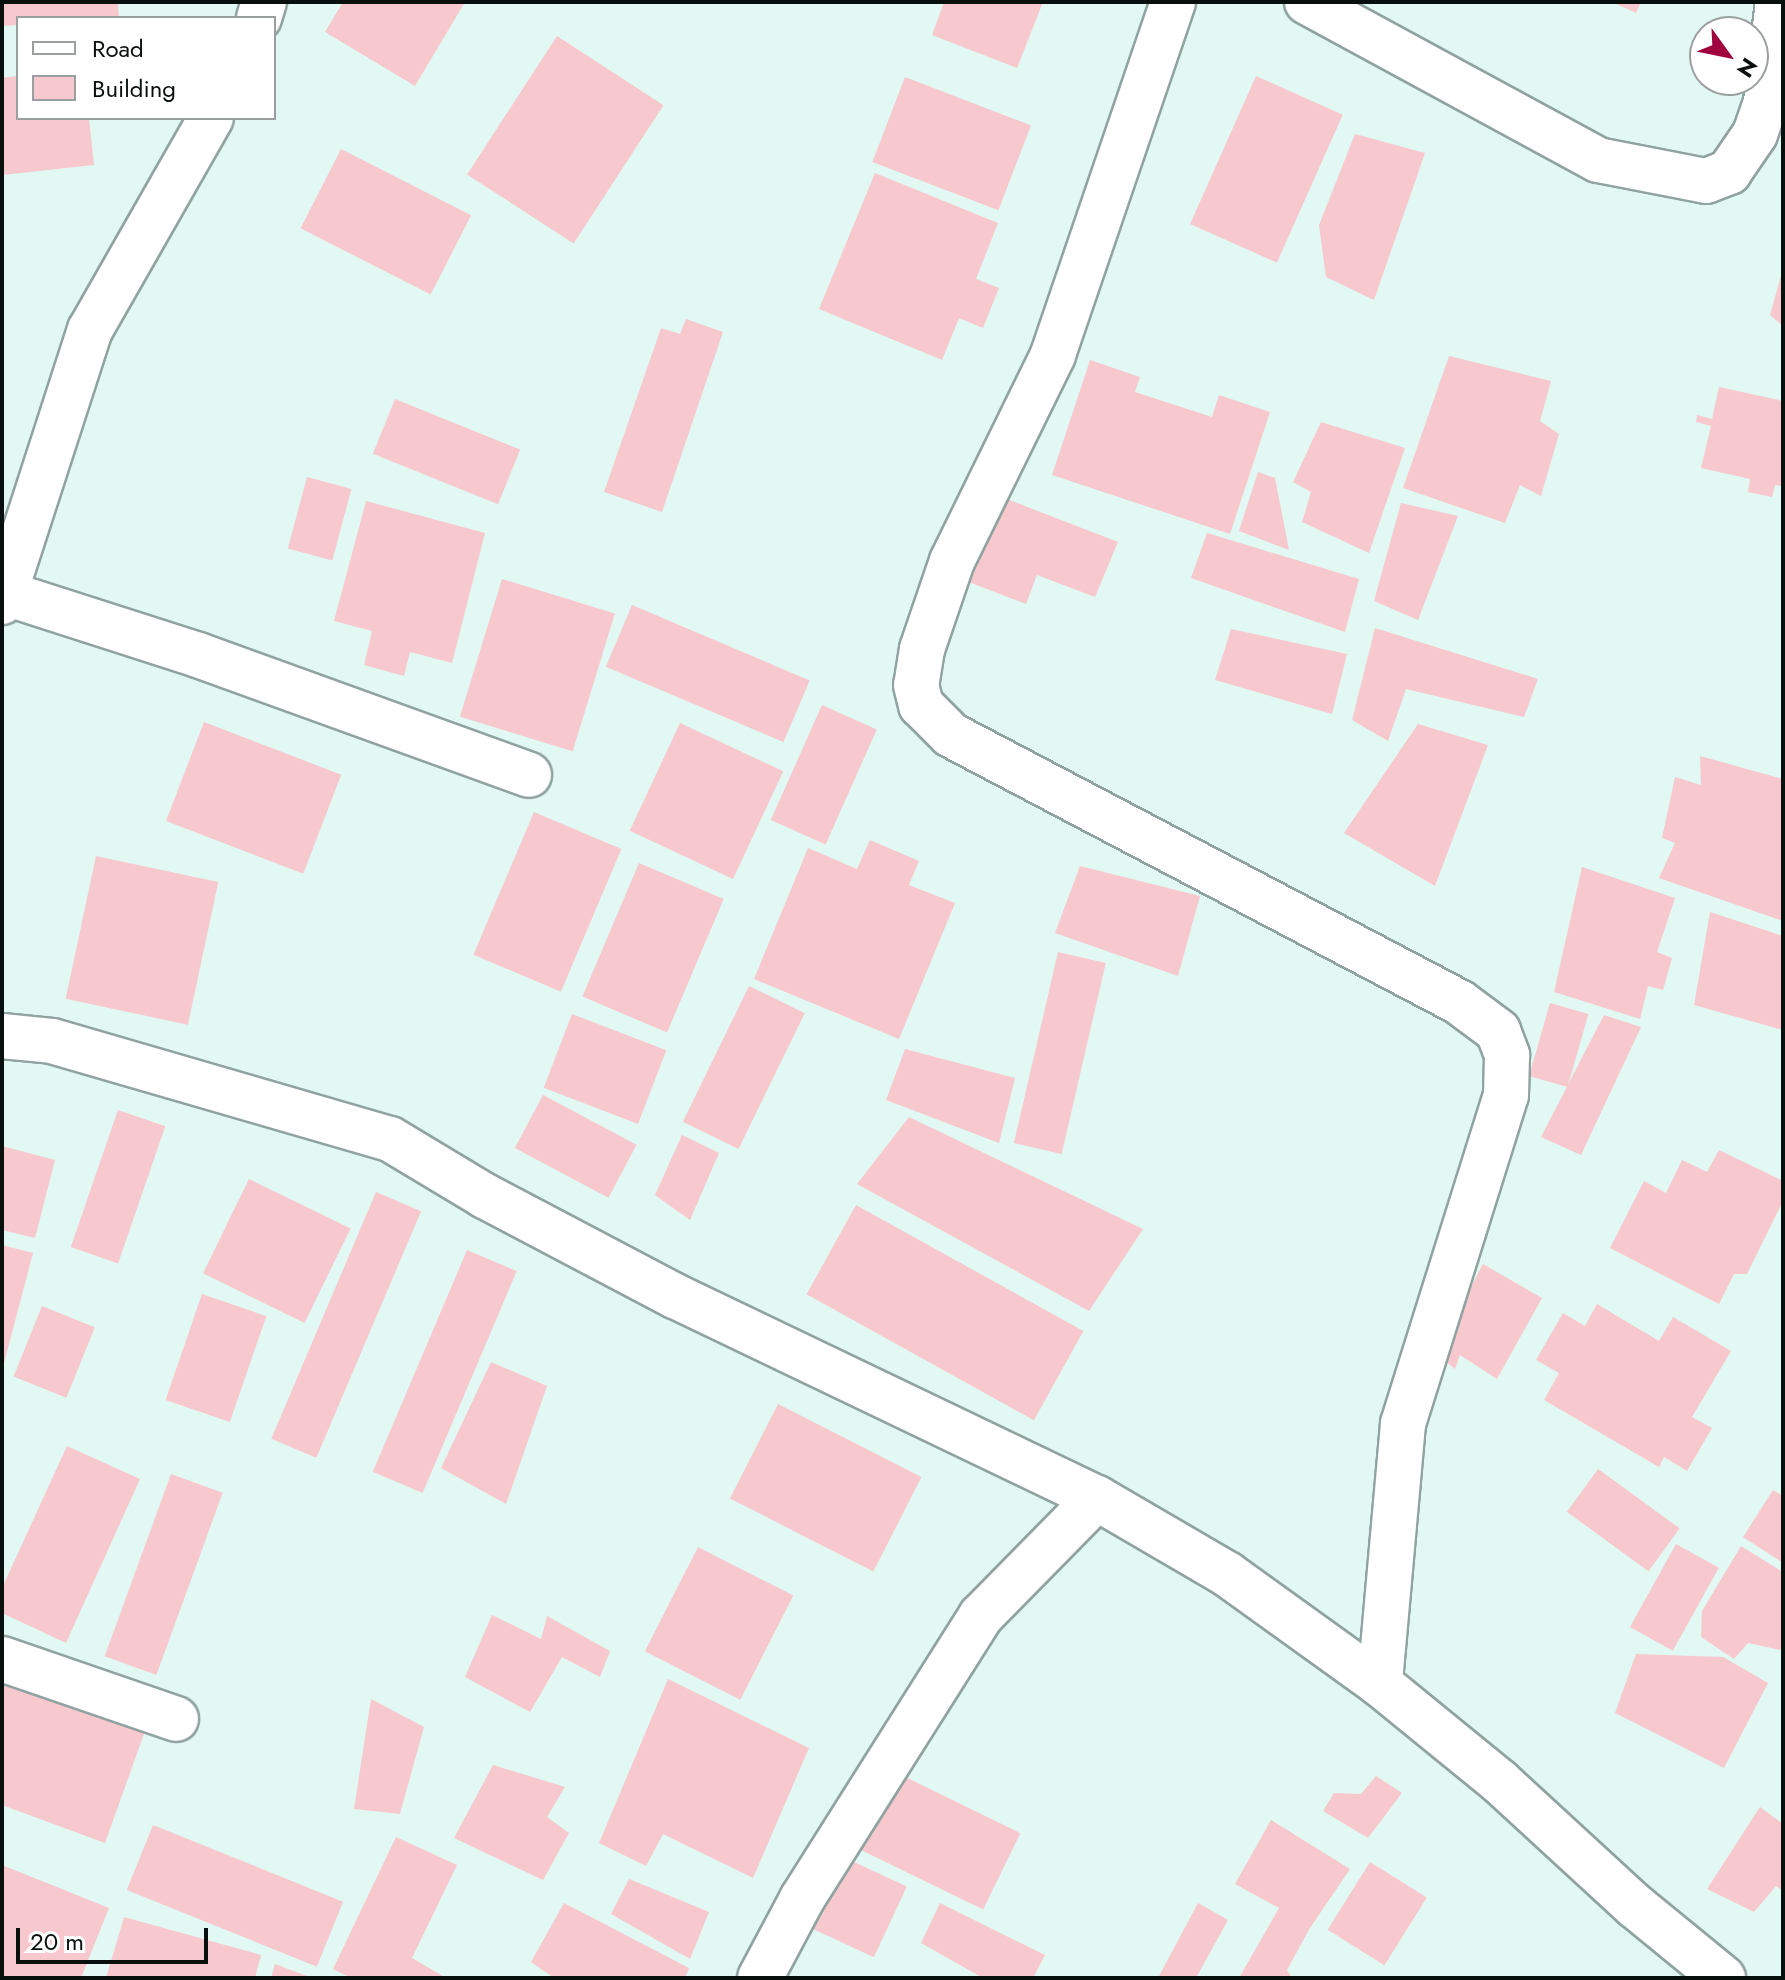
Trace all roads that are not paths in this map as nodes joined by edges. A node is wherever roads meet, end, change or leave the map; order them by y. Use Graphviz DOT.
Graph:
graph roads {
  1 [pos="1173,2"];
  2 [pos="1307,2"];
  3 [pos="1778,2"];
  4 [pos="210,120"];
  5 [pos="4,597"];
  6 [pos="529,775"];
  7 [pos="2,1036"];
  8 [pos="1097,1498"];
  9 [pos="2,1659"];
  10 [pos="1380,1684"];
  11 [pos="176,1719"];
  12 [pos="760,1978"];
  13 [pos="1723,1978"];
  1 -- 10 [label="street"];
  2 -- 3 [label="street"];
  4 -- 5 [label="street"];
  5 -- 6 [label="street"];
  7 -- 8 [label="street"];
  8 -- 10 [label="street"];
  8 -- 12 [label="street"];
  9 -- 11 [label="street"];
  10 -- 13 [label="street"];
}
